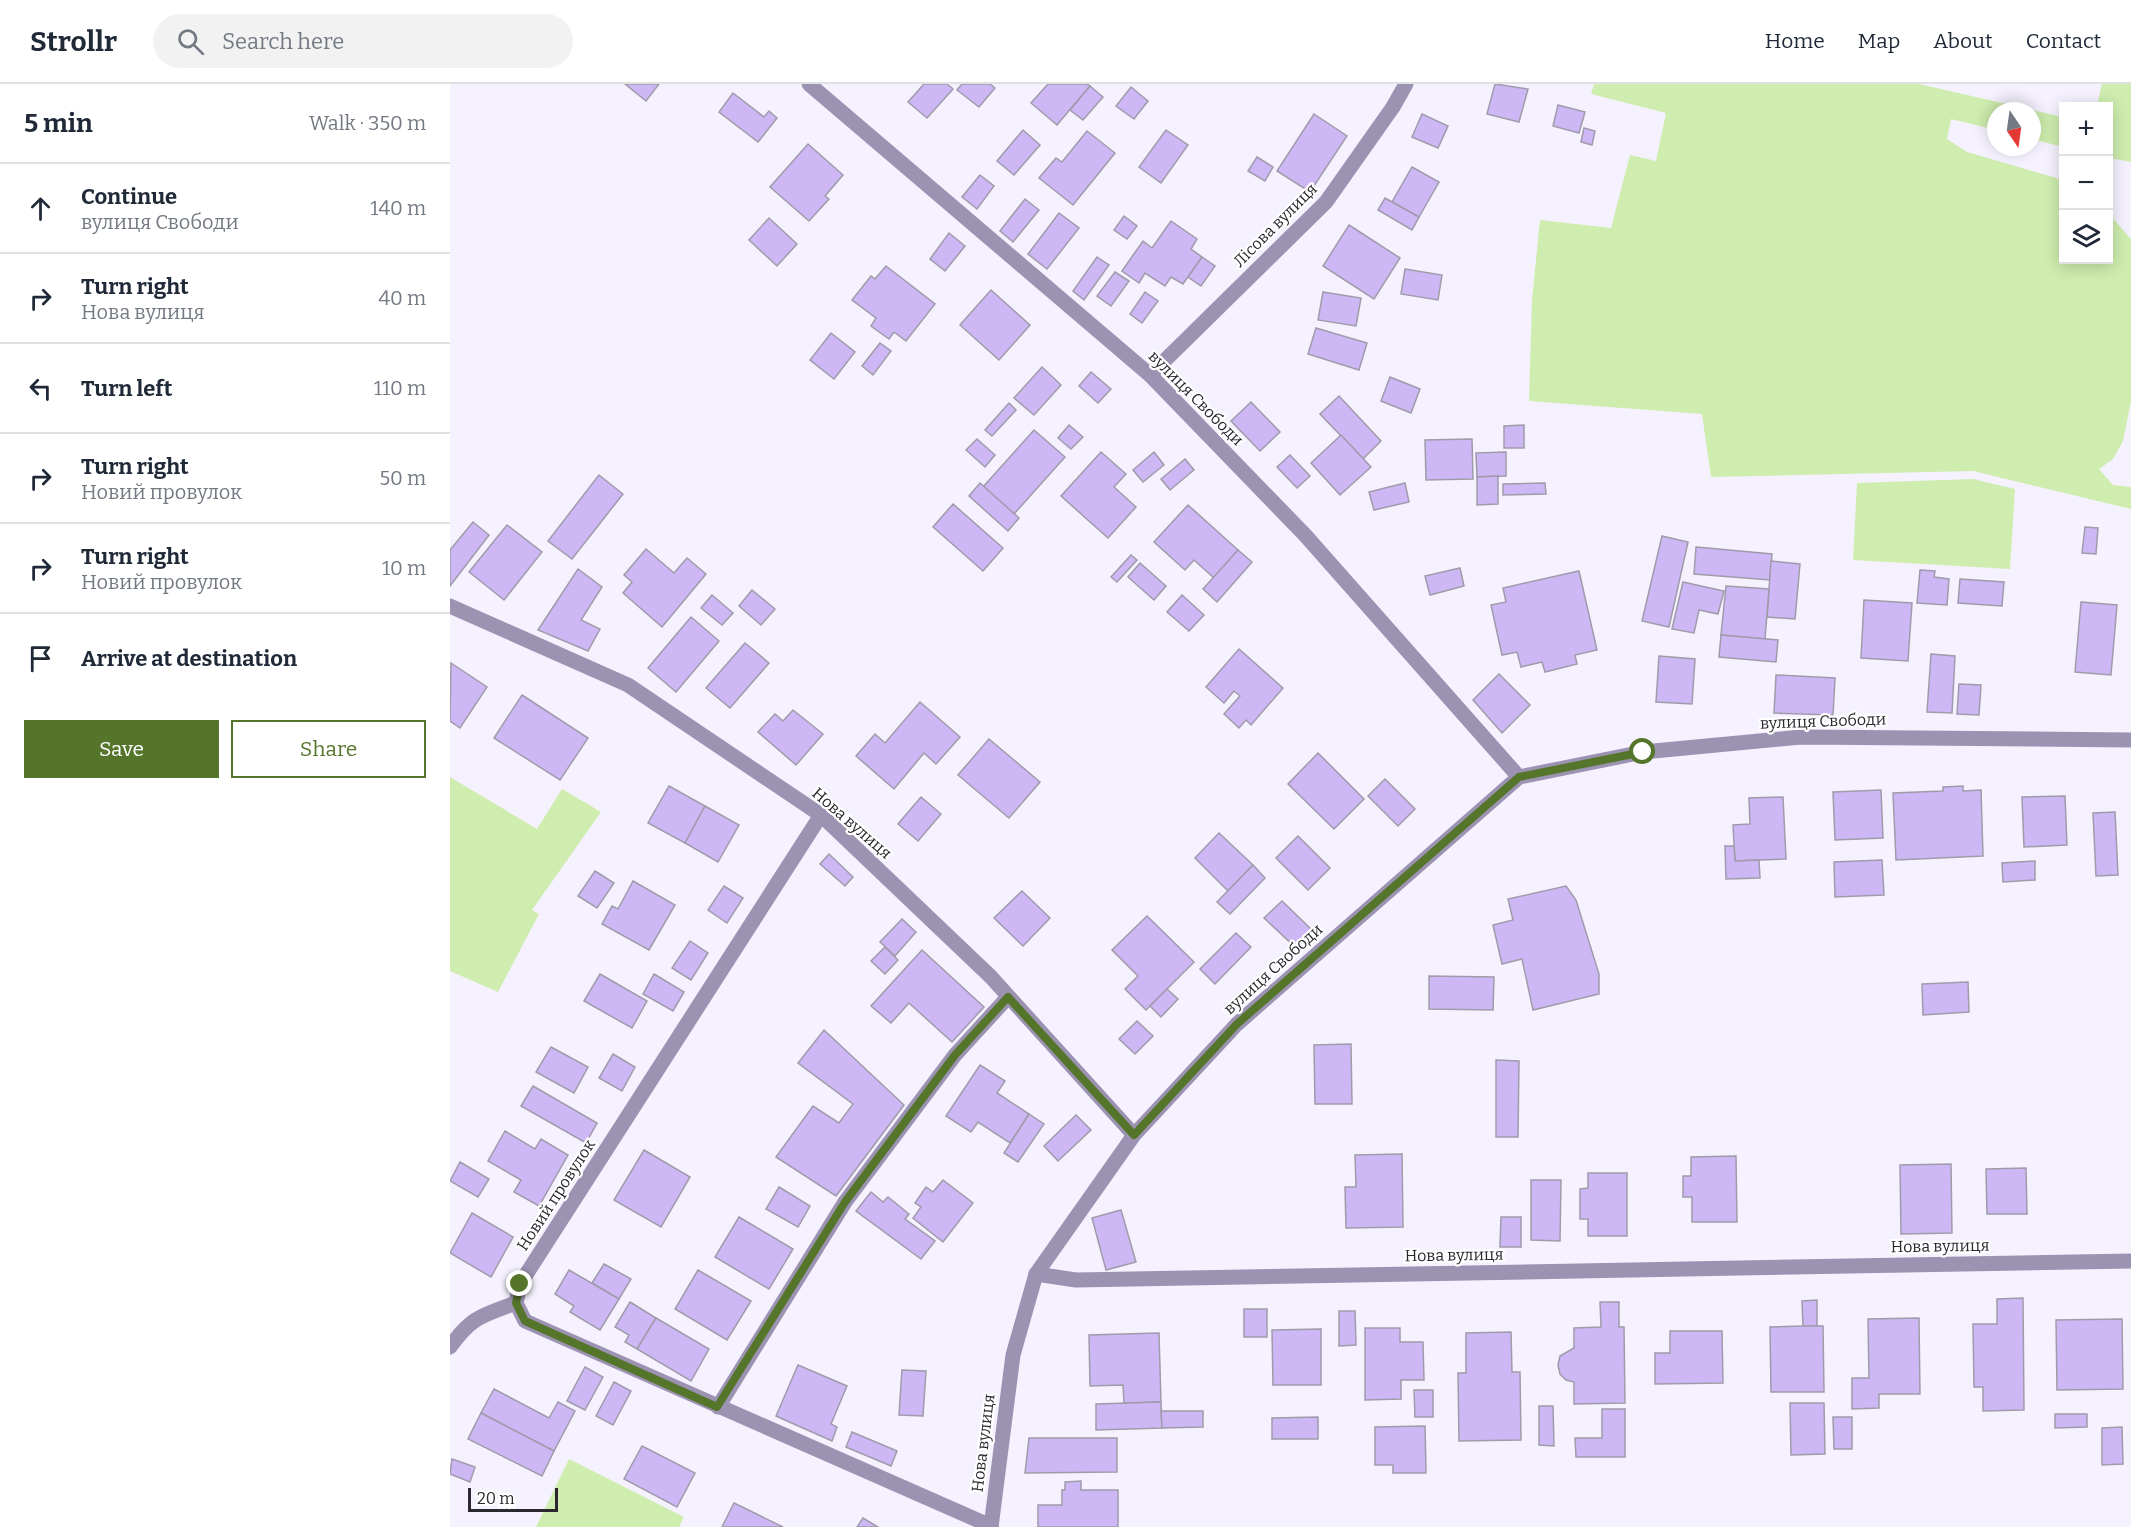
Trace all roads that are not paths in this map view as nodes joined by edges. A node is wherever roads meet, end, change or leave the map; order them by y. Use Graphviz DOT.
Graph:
graph roads {
  1 [pos="809,84"];
  2 [pos="1406,84"];
  3 [pos="1150,375"];
  4 [pos="450,606"];
  5 [pos="2131,740"];
  6 [pos="1519,777"];
  7 [pos="821,815"];
  8 [pos="1008,997"];
  9 [pos="1134,1135"];
  10 [pos="2131,1261"];
  11 [pos="1036,1274"];
  12 [pos="516,1303"];
  13 [pos="450,1347"];
  14 [pos="717,1407"];
  15 [pos="991,1527"];
  1 -- 3 [label="street, вулиця Свободи"];
  2 -- 3 [label="street, Лісова вулиця"];
  3 -- 6 [label="street, вулиця Свободи"];
  4 -- 7 [label="street, Нова вулиця"];
  5 -- 6 [label="street, вулиця Свободи"];
  6 -- 9 [label="street, вулиця Свободи"];
  7 -- 8 [label="street, Нова вулиця"];
  7 -- 12 [label="street, Новий провулок"];
  8 -- 9 [label="street, Нова вулиця"];
  8 -- 14 [label="street"];
  9 -- 11 [label="street, вулиця Свободи"];
  10 -- 11 [label="street, Нова вулиця"];
  11 -- 15 [label="street, Нова вулиця"];
  12 -- 13 [label="street"];
  12 -- 14 [label="street"];
  14 -- 15 [label="street"];
}
